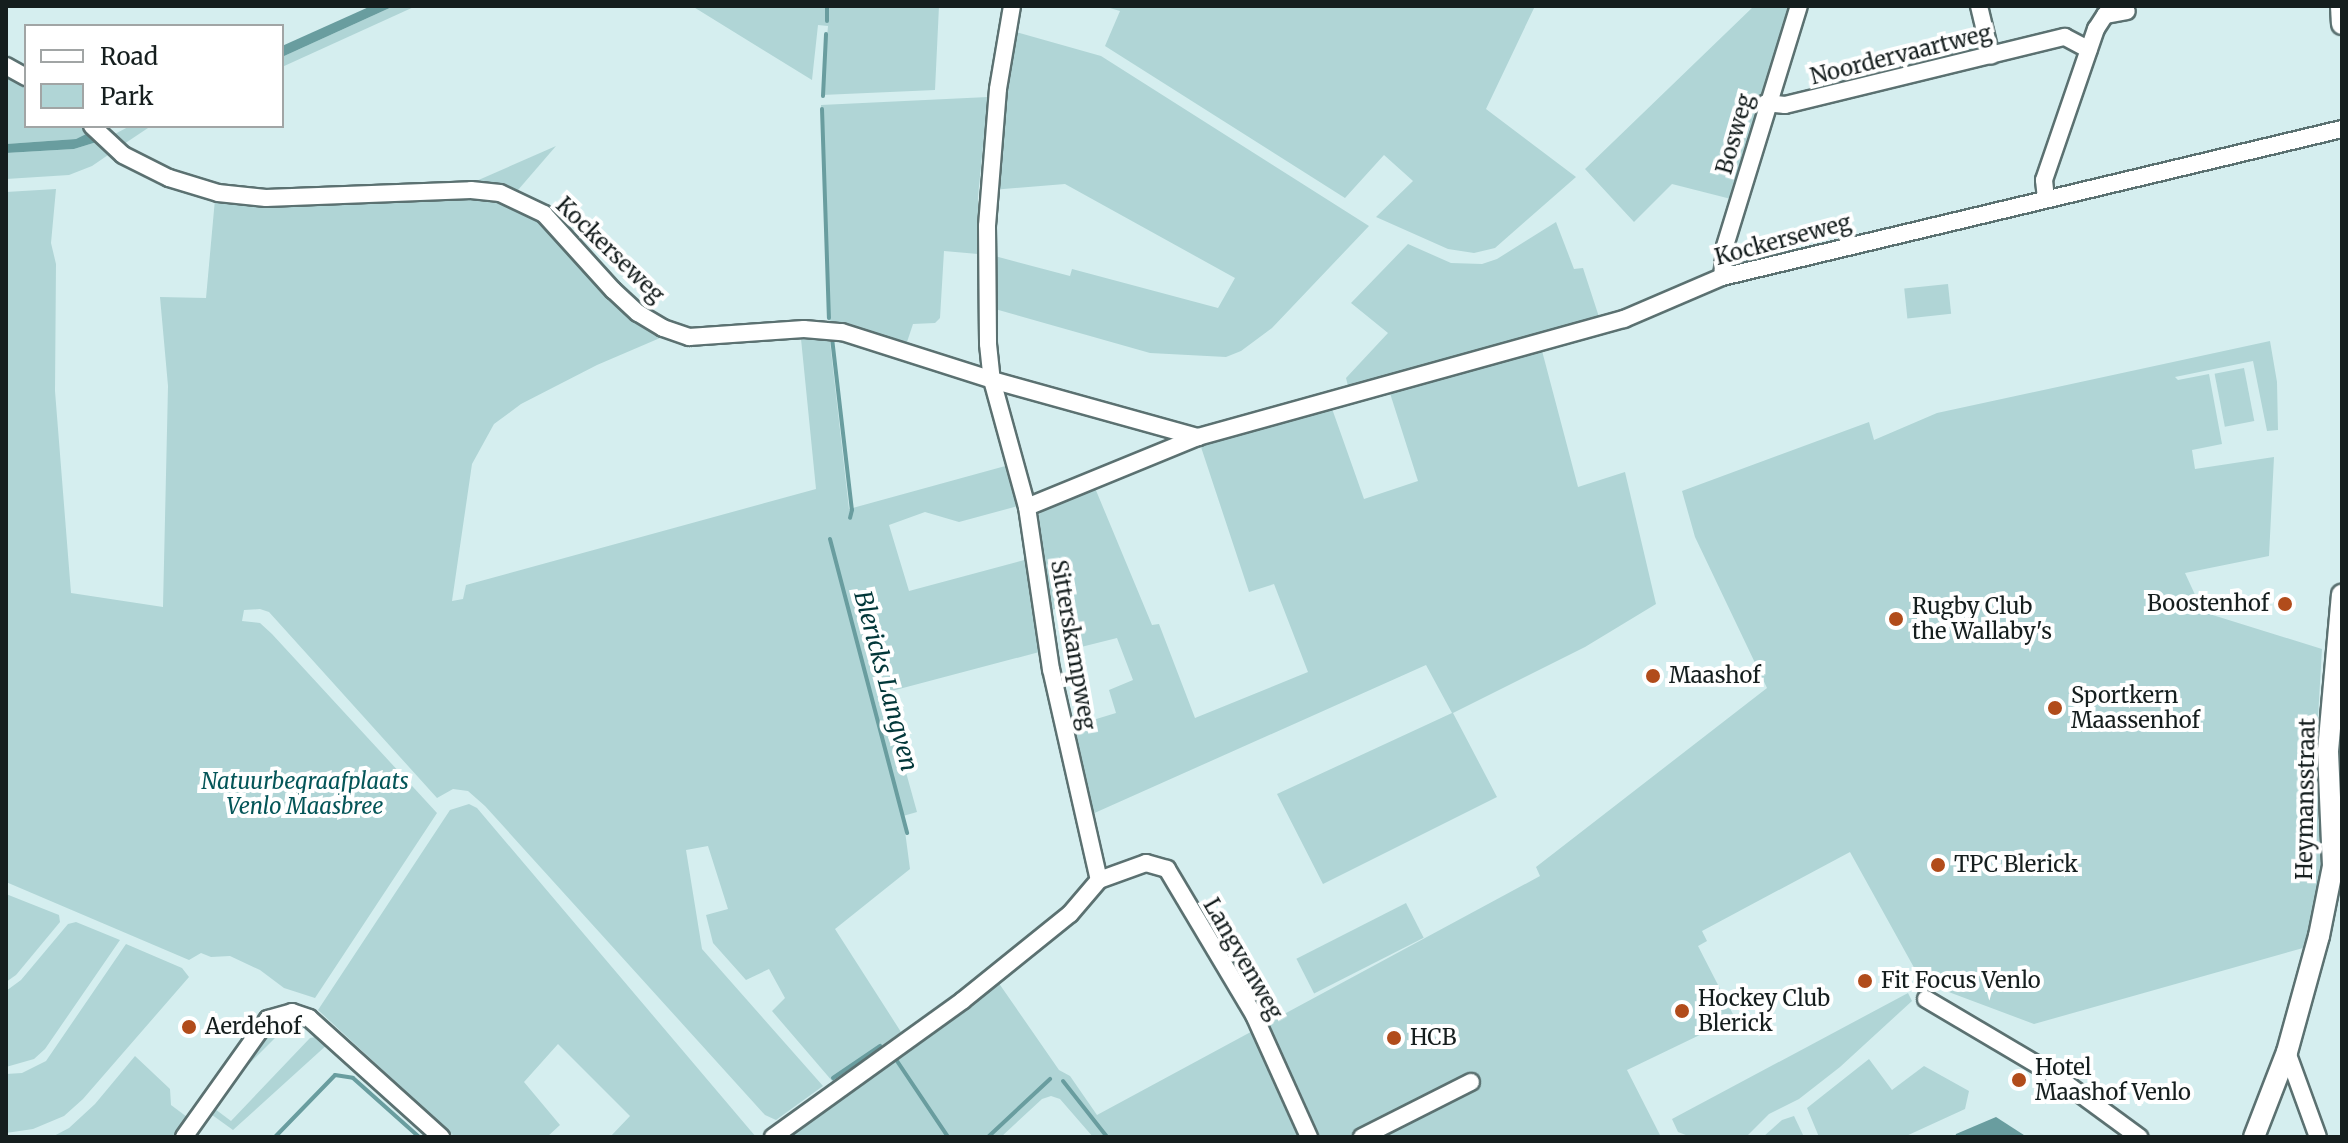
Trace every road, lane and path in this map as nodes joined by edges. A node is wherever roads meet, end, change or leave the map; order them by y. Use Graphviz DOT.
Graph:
graph roads {
  1 [pos="1012,6"];
  2 [pos="1799,6"];
  3 [pos="1979,6"];
  4 [pos="2341,6"];
  5 [pos="2127,11"];
  6 [pos="2342,24"];
  7 [pos="2089,50"];
  8 [pos="1991,56"];
  9 [pos="6,66"];
  10 [pos="24,76"];
  11 [pos="1766,103"];
  12 [pos="94,128"];
  13 [pos="2342,129"];
  14 [pos="2046,199"];
  15 [pos="1722,277"];
  16 [pos="992,380"];
  17 [pos="1198,437"];
  18 [pos="1027,507"];
  19 [pos="2342,595"];
  20 [pos="1099,880"];
  21 [pos="1926,999"];
  22 [pos="2287,1052"];
  23 [pos="1471,1082"];
  24 [pos="184,1137"];
  25 [pos="441,1137"];
  26 [pos="773,1137"];
  27 [pos="1309,1137"];
  28 [pos="1362,1137"];
  29 [pos="2139,1137"];
  30 [pos="2254,1137"];
  31 [pos="2318,1137"];
  1 -- 16 [label="street, Sitterskampweg"];
  2 -- 11 [label="street, Bosweg"];
  3 -- 8 [label="street"];
  4 -- 6 [label="street"];
  5 -- 7 [label="street"];
  7 -- 8 [label="street, Noordervaartweg"];
  7 -- 14 [label="street"];
  8 -- 11 [label="street, Noordervaartweg"];
  9 -- 10 [label="street"];
  11 -- 15 [label="street, Bosweg"];
  12 -- 16 [label="street, Kockerseweg"];
  13 -- 14 [label="street, Kockerseweg"];
  14 -- 15 [label="street, Kockerseweg"];
  15 -- 17 [label="street, Kockerseweg"];
  16 -- 17 [label="street, Kockerseweg"];
  16 -- 18 [label="street, Sitterskampweg"];
  17 -- 18 [label="street, Kockerseweg"];
  18 -- 20 [label="street, Sitterskampweg"];
  19 -- 22 [label="street, Heymansstraat"];
  20 -- 26 [label="street"];
  20 -- 27 [label="street, Langvenweg"];
  21 -- 29 [label="street"];
  22 -- 30 [label="street, Heymansstraat"];
  22 -- 31 [label="street"];
  23 -- 28 [label="street"];
  24 -- 25 [label="street"];
}
